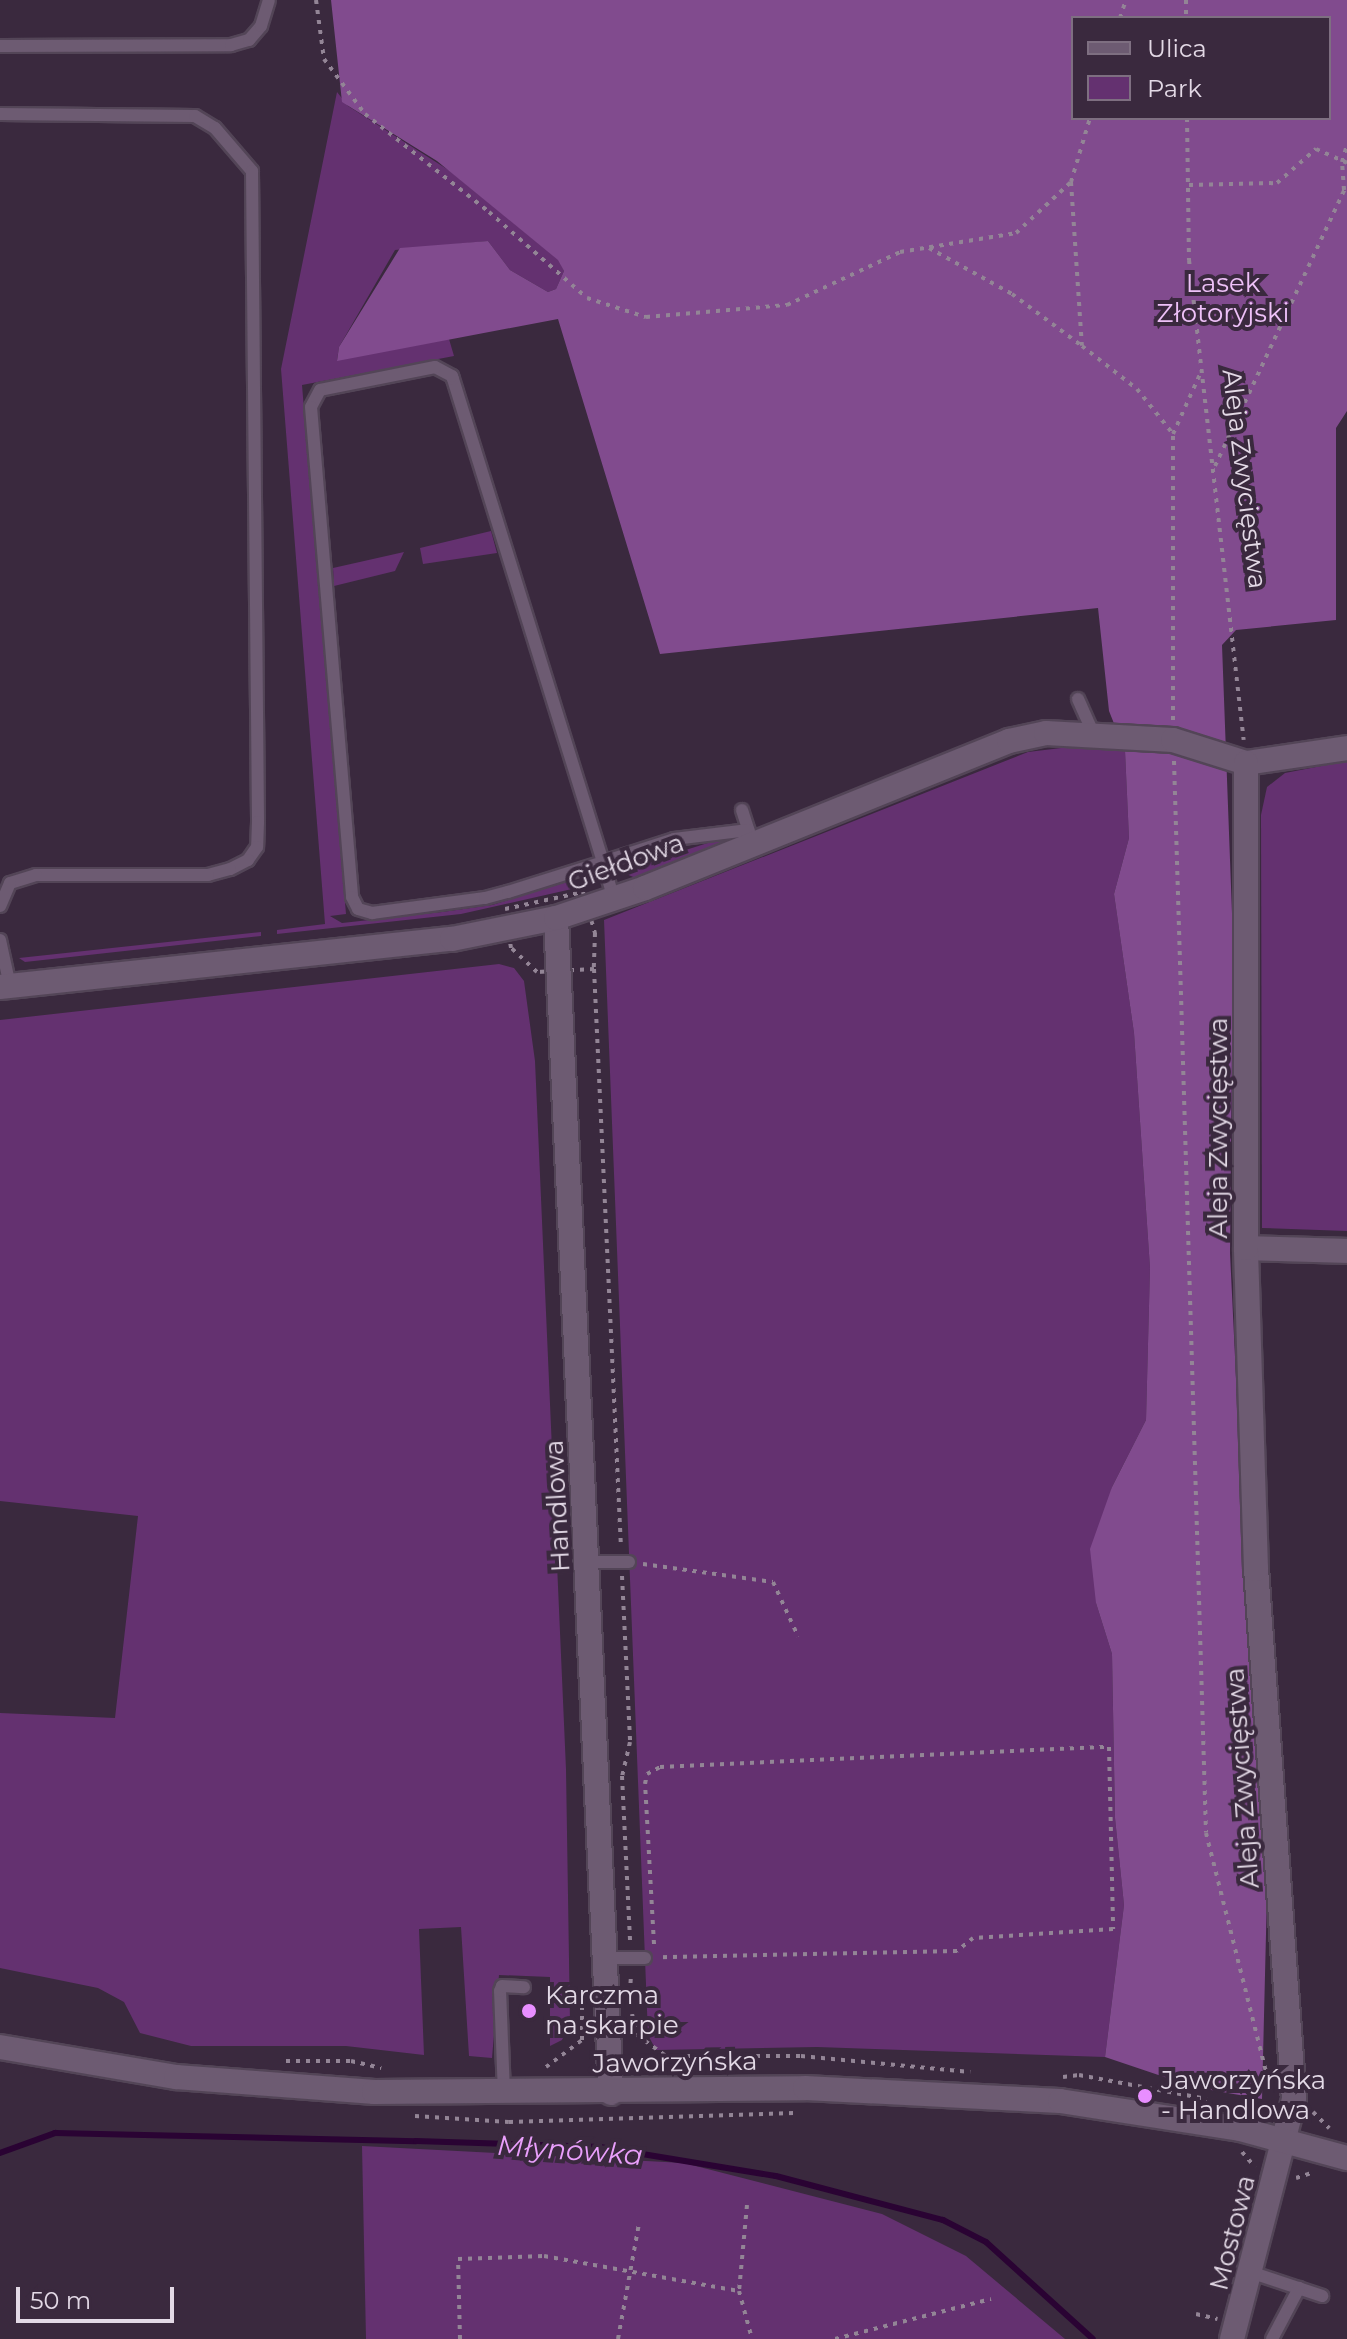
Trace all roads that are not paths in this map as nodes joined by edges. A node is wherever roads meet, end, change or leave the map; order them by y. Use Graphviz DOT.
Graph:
graph roads {
  1 [pos="269,0"];
  2 [pos="0,46"];
  3 [pos="0,114"];
  4 [pos="1078,699"];
  5 [pos="1093,732"];
  6 [pos="1347,748"];
  7 [pos="1254,756"];
  8 [pos="742,810"];
  9 [pos="751,838"];
  10 [pos="603,862"];
  11 [pos="5,884"];
  12 [pos="614,900"];
  13 [pos="0,906"];
  14 [pos="556,918"];
  15 [pos="0,940"];
  16 [pos="5,987"];
  17 [pos="1246,1248"];
  18 [pos="1347,1251"];
  19 [pos="589,1562"];
  20 [pos="625,1562"];
  21 [pos="605,1958"];
  22 [pos="650,1958"];
  23 [pos="524,1987"];
  24 [pos="0,2047"];
  25 [pos="611,2093"];
  26 [pos="504,2094"];
  27 [pos="1284,2140"];
  28 [pos="1347,2158"];
  29 [pos="1253,2273"];
  30 [pos="1299,2288"];
  31 [pos="1322,2296"];
  32 [pos="1232,2339"];
  33 [pos="1272,2339"];
  1 -- 2 [label="lane"];
  3 -- 11 [label="lane"];
  4 -- 5 [label="lane"];
  5 -- 7 [label="street, Giełdowa"];
  5 -- 9 [label="street, Giełdowa"];
  6 -- 7 [label="street"];
  7 -- 17 [label="street, Aleja Zwycięstwa"];
  8 -- 9 [label="lane"];
  9 -- 10 [label="lane"];
  9 -- 12 [label="street, Giełdowa"];
  10 -- 10 [label="lane"];
  10 -- 12 [label="lane"];
  11 -- 13 [label="lane"];
  12 -- 14 [label="street, Giełdowa"];
  14 -- 16 [label="street, Giełdowa"];
  14 -- 19 [label="street, Handlowa"];
  15 -- 16 [label="lane"];
  17 -- 18 [label="street"];
  17 -- 27 [label="street, Aleja Zwycięstwa"];
  19 -- 20 [label="lane"];
  19 -- 21 [label="street, Handlowa"];
  21 -- 22 [label="lane"];
  21 -- 25 [label="street, Handlowa"];
  23 -- 26 [label="lane"];
  24 -- 26 [label="street, Jaworzyńska"];
  25 -- 26 [label="street, Jaworzyńska"];
  25 -- 27 [label="street, Jaworzyńska"];
  27 -- 28 [label="street, Jaworzyńska"];
  27 -- 29 [label="street, Mostowa"];
  29 -- 30 [label="lane"];
  29 -- 32 [label="street, Mostowa"];
  30 -- 31 [label="lane"];
  30 -- 33 [label="lane"];
}
